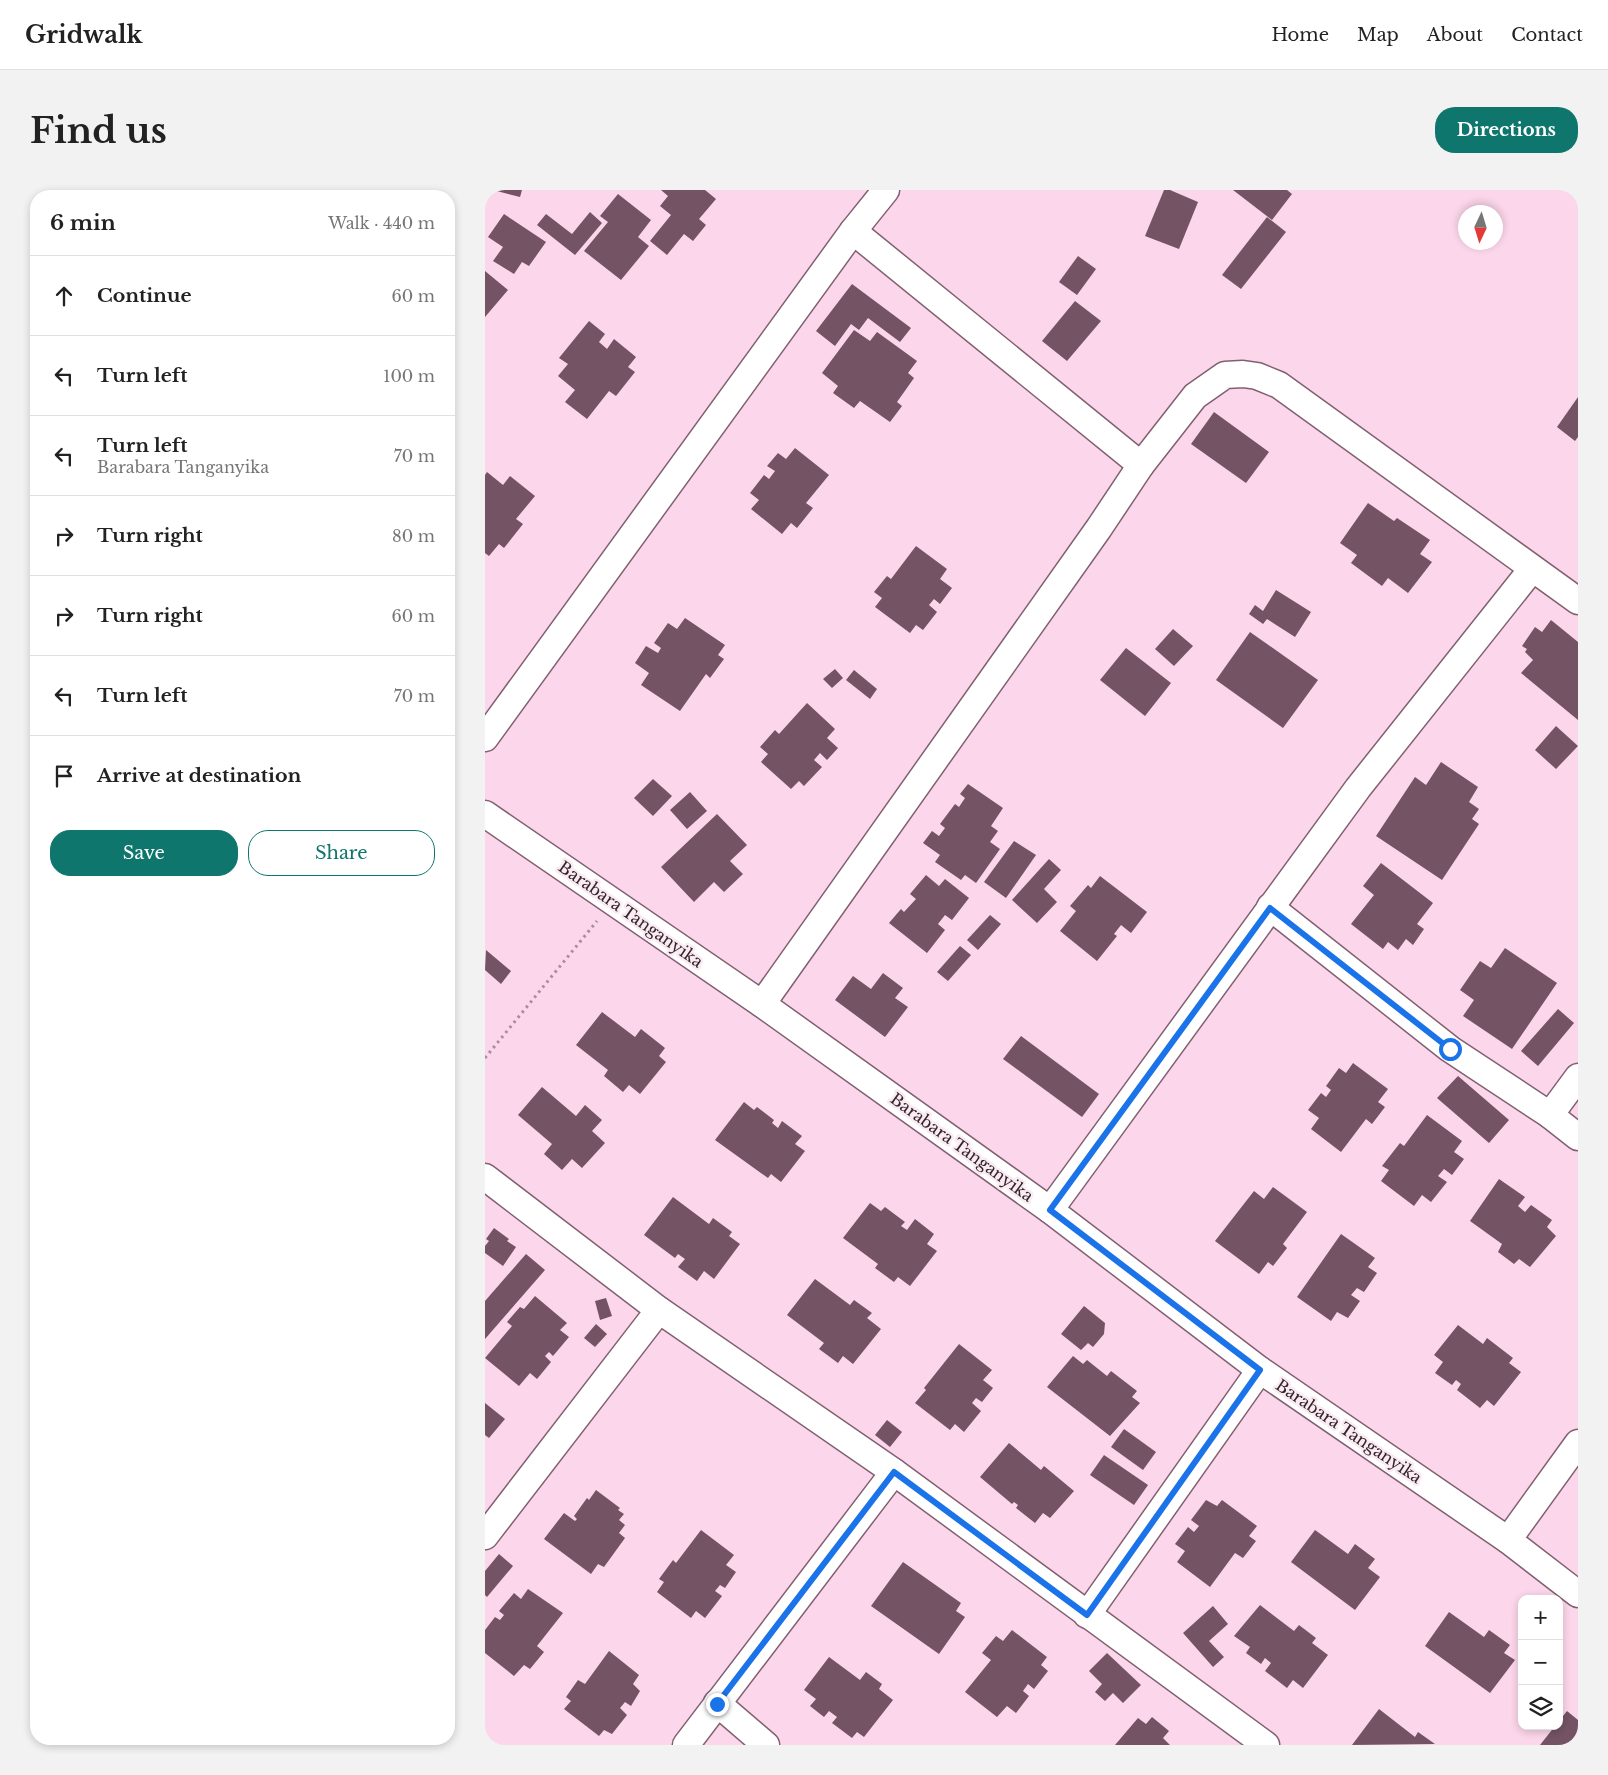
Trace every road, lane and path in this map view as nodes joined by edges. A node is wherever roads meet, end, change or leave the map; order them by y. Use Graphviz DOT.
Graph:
graph roads {
  1 [pos="886,190"];
  2 [pos="853,231"];
  3 [pos="1141,465"];
  4 [pos="1533,569"];
  5 [pos="1578,601"];
  6 [pos="485,738"];
  7 [pos="485,814"];
  8 [pos="613,901"];
  9 [pos="1270,908"];
  10 [pos="762,1004"];
  11 [pos="485,1058"];
  12 [pos="1578,1078"];
  13 [pos="1550,1115"];
  14 [pos="1578,1137"];
  15 [pos="485,1177"];
  16 [pos="1050,1210"];
  17 [pos="659,1310"];
  18 [pos="1260,1370"];
  19 [pos="1578,1443"];
  20 [pos="894,1472"];
  21 [pos="485,1536"];
  22 [pos="1509,1540"];
  23 [pos="1578,1594"];
  24 [pos="1087,1615"];
  25 [pos="717,1704"];
  26 [pos="686,1745"];
  27 [pos="766,1745"];
  28 [pos="1266,1745"];
  1 -- 2 [label="street"];
  2 -- 3 [label="street"];
  2 -- 6 [label="street"];
  3 -- 4 [label="street"];
  3 -- 10 [label="street"];
  4 -- 5 [label="street"];
  4 -- 9 [label="street"];
  7 -- 8 [label="street, Barabara Tanganyika"];
  8 -- 10 [label="street, Barabara Tanganyika"];
  8 -- 11 [label="path"];
  9 -- 13 [label="street"];
  9 -- 16 [label="street"];
  10 -- 16 [label="street, Barabara Tanganyika"];
  12 -- 13 [label="street"];
  13 -- 14 [label="street"];
  15 -- 17 [label="street"];
  16 -- 18 [label="street, Barabara Tanganyika"];
  17 -- 20 [label="street"];
  17 -- 21 [label="street"];
  18 -- 22 [label="street, Barabara Tanganyika"];
  18 -- 24 [label="street"];
  19 -- 22 [label="street"];
  20 -- 24 [label="street"];
  20 -- 25 [label="street"];
  22 -- 23 [label="street, Barabara Tanganyika"];
  24 -- 28 [label="street"];
  25 -- 26 [label="street"];
  25 -- 27 [label="street"];
}
